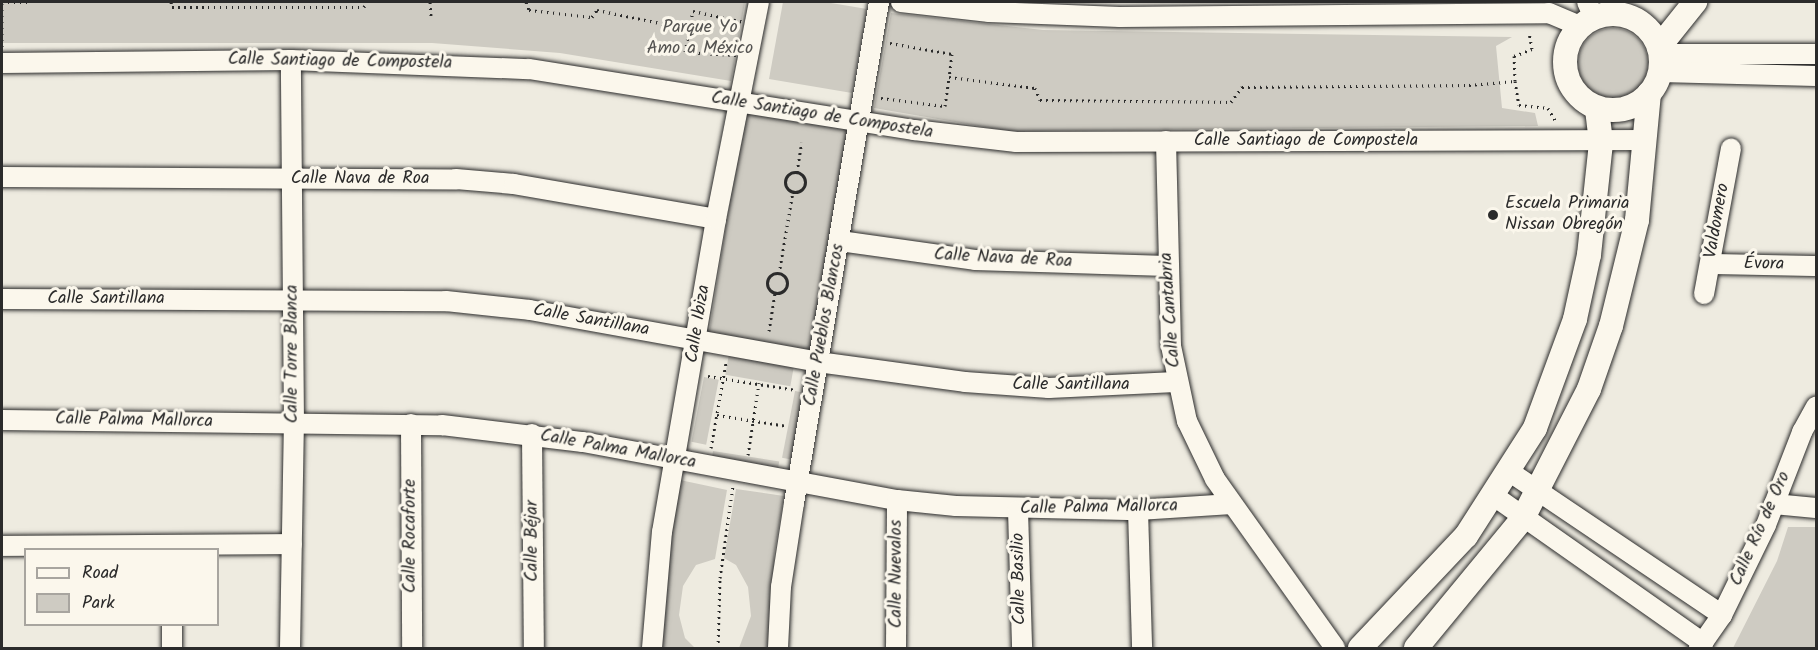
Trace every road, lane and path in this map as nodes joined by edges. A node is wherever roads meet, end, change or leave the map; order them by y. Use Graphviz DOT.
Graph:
graph roads {
  1 [pos="2,2"];
  2 [pos="28,2"];
  3 [pos="171,2"];
  4 [pos="272,2"];
  5 [pos="367,2"];
  6 [pos="430,2"];
  7 [pos="526,2"];
  8 [pos="759,2"];
  9 [pos="879,2"];
  10 [pos="901,2"];
  11 [pos="1695,2"];
  12 [pos="272,7"];
  13 [pos="1066,8"];
  14 [pos="1333,8"];
  15 [pos="1455,8"];
  16 [pos="1210,9"];
  17 [pos="1598,12"];
  18 [pos="1527,14"];
  19 [pos="431,16"];
  20 [pos="689,29"];
  21 [pos="873,40"];
  22 [pos="1816,54"];
  23 [pos="1660,57"];
  24 [pos="291,60"];
  25 [pos="2,63"];
  26 [pos="1816,76"];
  27 [pos="949,77"];
  28 [pos="1515,81"];
  29 [pos="1649,94"];
  30 [pos="864,95"];
  31 [pos="739,103"];
  32 [pos="1597,108"];
  33 [pos="859,122"];
  34 [pos="1645,140"];
  35 [pos="1166,141"];
  36 [pos="1601,141"];
  37 [pos="801,142"];
  38 [pos="1567,142"];
  39 [pos="1731,148"];
  40 [pos="797,172"];
  41 [pos="2,177"];
  42 [pos="292,179"];
  43 [pos="794,191"];
  44 [pos="716,219"];
  45 [pos="840,241"];
  46 [pos="1711,264"];
  47 [pos="1167,266"];
  48 [pos="1816,266"];
  49 [pos="779,274"];
  50 [pos="776,293"];
  51 [pos="1704,294"];
  52 [pos="2,299"];
  53 [pos="292,300"];
  54 [pos="769,331"];
  55 [pos="698,340"];
  56 [pos="730,344"];
  57 [pos="818,362"];
  58 [pos="691,375"];
  59 [pos="723,378"];
  60 [pos="1176,382"];
  61 [pos="759,383"];
  62 [pos="813,392"];
  63 [pos="1816,407"];
  64 [pos="717,415"];
  65 [pos="2,420"];
  66 [pos="753,421"];
  67 [pos="294,423"];
  68 [pos="411,424"];
  69 [pos="787,426"];
  70 [pos="532,434"];
  71 [pos="675,460"];
  72 [pos="742,462"];
  73 [pos="709,466"];
  74 [pos="1510,472"];
  75 [pos="798,480"];
  76 [pos="1539,493"];
  77 [pos="1494,496"];
  78 [pos="897,500"];
  79 [pos="1232,504"];
  80 [pos="1774,504"];
  81 [pos="1816,508"];
  82 [pos="1018,510"];
  83 [pos="1138,510"];
  84 [pos="1523,518"];
  85 [pos="292,544"];
  86 [pos="2,546"];
  87 [pos="171,548"];
  88 [pos="1722,615"];
  89 [pos="172,626"];
  90 [pos="1701,646"];
  91 [pos="172,648"];
  92 [pos="290,648"];
  93 [pos="412,648"];
  94 [pos="534,648"];
  95 [pos="652,648"];
  96 [pos="718,648"];
  97 [pos="778,648"];
  98 [pos="896,648"];
  99 [pos="1022,648"];
  100 [pos="1142,648"];
  101 [pos="1335,648"];
  102 [pos="1355,648"];
  103 [pos="1416,648"];
  1 -- 2 [label="path"];
  1 -- 25 [label="path"];
  3 -- 12 [label="path"];
  4 -- 12 [label="path"];
  5 -- 12 [label="path"];
  6 -- 19 [label="path"];
  7 -- 20 [label="path"];
  8 -- 31 [label="street, Calle Ibiza"];
  9 -- 21 [label="street, Calle Pueblos Blancos"];
  10 -- 13 [label="street"];
  11 -- 23 [label="street"];
  13 -- 16 [label="street"];
  14 -- 15 [label="street"];
  14 -- 16 [label="street"];
  15 -- 18 [label="street"];
  17 -- 18 [label="street"];
  17 -- 23 [label="street"];
  17 -- 32 [label="street"];
  18 -- 28 [label="path"];
  20 -- 20 [label="path"];
  21 -- 27 [label="path"];
  21 -- 30 [label="street, Calle Pueblos Blancos"];
  22 -- 23 [label="street"];
  23 -- 26 [label="street"];
  23 -- 29 [label="street"];
  24 -- 25 [label="street, Calle Santiago de Compostela"];
  24 -- 31 [label="street, Calle Santiago de Compostela"];
  24 -- 42 [label="street, Calle Torre Blanca"];
  27 -- 28 [label="path"];
  27 -- 30 [label="path"];
  28 -- 38 [label="path"];
  29 -- 32 [label="street"];
  29 -- 34 [label="street"];
  30 -- 33 [label="street, Calle Pueblos Blancos"];
  31 -- 33 [label="street, Calle Santiago de Compostela"];
  31 -- 44 [label="street, Calle Ibiza"];
  32 -- 36 [label="street"];
  33 -- 35 [label="street, Calle Santiago de Compostela"];
  33 -- 45 [label="street, Calle Pueblos Blancos"];
  34 -- 36 [label="street, Calle Santiago de Compostela"];
  34 -- 76 [label="street"];
  35 -- 38 [label="street, Calle Santiago de Compostela"];
  35 -- 47 [label="street, Calle Cantabria"];
  36 -- 38 [label="street, Calle Santiago de Compostela"];
  36 -- 74 [label="street"];
  37 -- 40 [label="path"];
  39 -- 46 [label="street, Valdomero"];
  40 -- 43 [label="path"];
  40 -- 43 [label="path"];
  41 -- 42 [label="street, Calle Nava de Roa"];
  42 -- 44 [label="street, Calle Nava de Roa"];
  42 -- 53 [label="street, Calle Torre Blanca"];
  43 -- 49 [label="path"];
  44 -- 55 [label="street, Calle Ibiza"];
  45 -- 47 [label="street, Calle Nava de Roa"];
  45 -- 57 [label="street, Calle Pueblos Blancos"];
  46 -- 48 [label="street, Évora"];
  46 -- 51 [label="street, Valdomero"];
  47 -- 60 [label="street, Calle Cantabria"];
  49 -- 50 [label="path"];
  49 -- 50 [label="path"];
  50 -- 54 [label="path"];
  52 -- 53 [label="street, Calle Santillana"];
  53 -- 55 [label="street, Calle Santillana"];
  53 -- 67 [label="street, Calle Torre Blanca"];
  55 -- 56 [label="street, Calle Santillana"];
  55 -- 58 [label="street, Calle Ibiza"];
  56 -- 57 [label="street, Calle Santillana"];
  56 -- 59 [label="path"];
  57 -- 60 [label="street, Calle Santillana"];
  57 -- 62 [label="street, Calle Pueblos Blancos"];
  58 -- 59 [label="path"];
  58 -- 71 [label="street, Calle Ibiza"];
  59 -- 61 [label="path"];
  59 -- 64 [label="path"];
  60 -- 79 [label="street, Calle Cantabria"];
  61 -- 62 [label="path"];
  61 -- 66 [label="path"];
  62 -- 75 [label="street, Calle Pueblos Blancos"];
  63 -- 80 [label="street, Calle Río de Oro"];
  64 -- 66 [label="path"];
  64 -- 73 [label="path"];
  65 -- 67 [label="street, Calle Palma Mallorca"];
  66 -- 69 [label="path"];
  66 -- 72 [label="path"];
  67 -- 68 [label="street, Calle Palma Mallorca"];
  67 -- 85 [label="street, Calle Torre Blanca"];
  68 -- 70 [label="street, Calle Palma Mallorca"];
  68 -- 93 [label="street, Calle Rocaforte"];
  70 -- 71 [label="street, Calle Palma Mallorca"];
  70 -- 94 [label="street, Calle Béjar"];
  71 -- 73 [label="street, Calle Palma Mallorca"];
  71 -- 95 [label="street, Calle Ibiza"];
  72 -- 73 [label="street, Calle Palma Mallorca"];
  72 -- 75 [label="street, Calle Palma Mallorca"];
  72 -- 96 [label="path"];
  74 -- 76 [label="street"];
  74 -- 77 [label="street"];
  75 -- 78 [label="street, Calle Palma Mallorca"];
  75 -- 97 [label="street, Calle Pueblos Blancos"];
  76 -- 84 [label="street"];
  76 -- 88 [label="street"];
  77 -- 84 [label="street"];
  77 -- 102 [label="street"];
  78 -- 82 [label="street, Calle Palma Mallorca"];
  78 -- 98 [label="street, Calle Nuevalos"];
  79 -- 83 [label="street, Calle Palma Mallorca"];
  79 -- 101 [label="street, Calle Cantabria"];
  80 -- 81 [label="street"];
  80 -- 88 [label="street, Calle Río de Oro"];
  82 -- 83 [label="street, Calle Palma Mallorca"];
  82 -- 99 [label="street, Calle Basilio"];
  83 -- 100 [label="street"];
  84 -- 90 [label="street"];
  84 -- 103 [label="street"];
  85 -- 87 [label="street"];
  85 -- 92 [label="street, Calle Torre Blanca"];
  86 -- 87 [label="street"];
  88 -- 90 [label="street, Calle Río de Oro"];
  89 -- 91 [label="street"];
}
